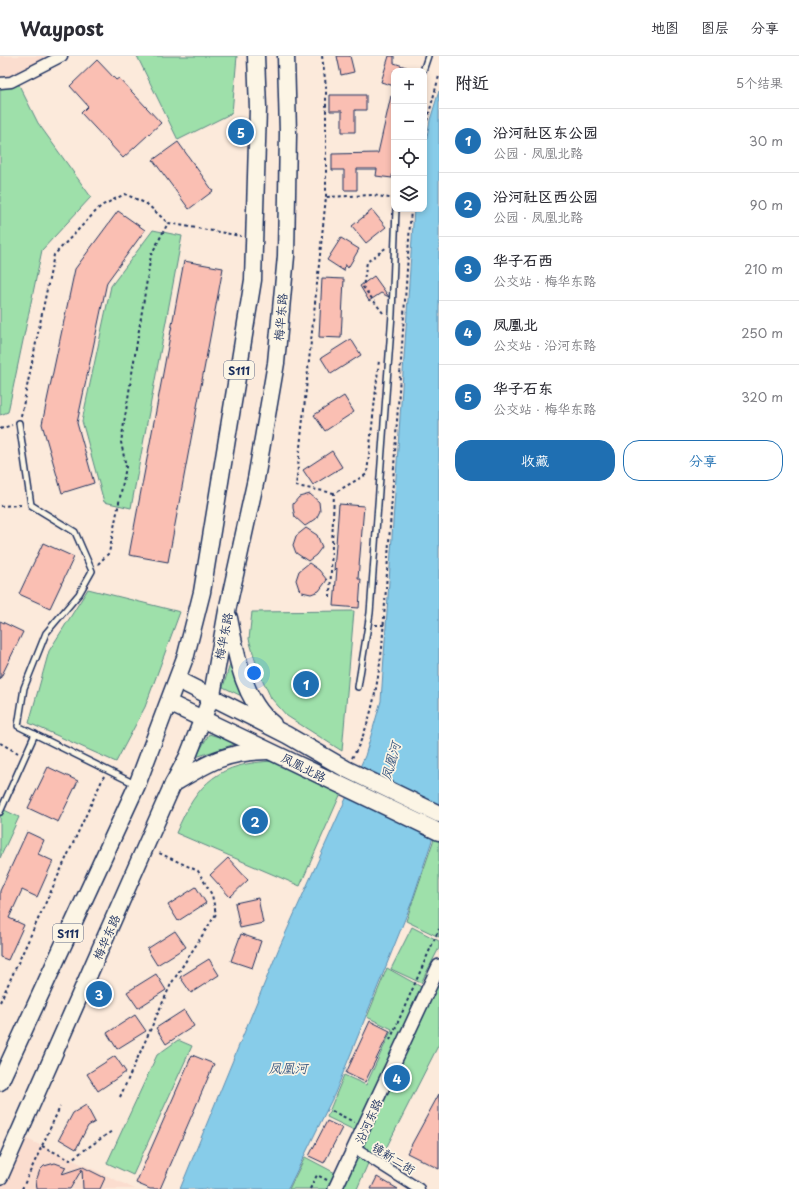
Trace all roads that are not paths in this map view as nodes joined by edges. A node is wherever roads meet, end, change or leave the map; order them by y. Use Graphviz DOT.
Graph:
graph roads {
  1 [pos="62,56"];
  2 [pos="256,56"];
  3 [pos="286,56"];
  4 [pos="428,56"];
  5 [pos="424,68"];
  6 [pos="0,83"];
  7 [pos="396,212"];
  8 [pos="19,423"];
  9 [pos="227,611"];
  10 [pos="178,680"];
  11 [pos="358,687"];
  12 [pos="212,696"];
  13 [pos="169,703"];
  14 [pos="204,719"];
  15 [pos="35,734"];
  16 [pos="287,735"];
  17 [pos="272,751"];
  18 [pos="173,784"];
  19 [pos="136,785"];
  20 [pos="0,812"];
  21 [pos="439,814"];
  22 [pos="439,832"];
  23 [pos="438,972"];
  24 [pos="0,1082"];
  25 [pos="355,1148"];
  26 [pos="0,1176"];
  27 [pos="336,1187"];
  28 [pos="419,1189"];
  1 -- 6 [label="street"];
  2 -- 10 [label="main road, S111"];
  3 -- 9 [label="main road, 梅华东路"];
  4 -- 5 [label="lane"];
  7 -- 11 [label="lane"];
  8 -- 15 [label="lane"];
  9 -- 12 [label="main road, 梅华东路"];
  9 -- 16 [label="main road"];
  10 -- 12 [label="main road, 凤凰北路"];
  10 -- 13 [label="main road, S111"];
  12 -- 14 [label="main road, 梅华东路"];
  12 -- 16 [label="main road, 凤凰北路"];
  13 -- 14 [label="main road, 凤凰北路"];
  13 -- 19 [label="main road, S111"];
  14 -- 17 [label="main road, 凤凰北路"];
  14 -- 18 [label="main road, 梅华东路"];
  15 -- 19 [label="lane"];
  15 -- 20 [label="lane"];
  16 -- 21 [label="main road, 凤凰北路"];
  17 -- 18 [label="main road"];
  17 -- 22 [label="main road, 凤凰北路"];
  18 -- 26 [label="main road, 梅华东路"];
  19 -- 24 [label="main road, S111"];
  23 -- 25 [label="street, 沿河东路"];
  25 -- 27 [label="street, 沿河东路"];
  25 -- 28 [label="street, 镜新二街"];
}
